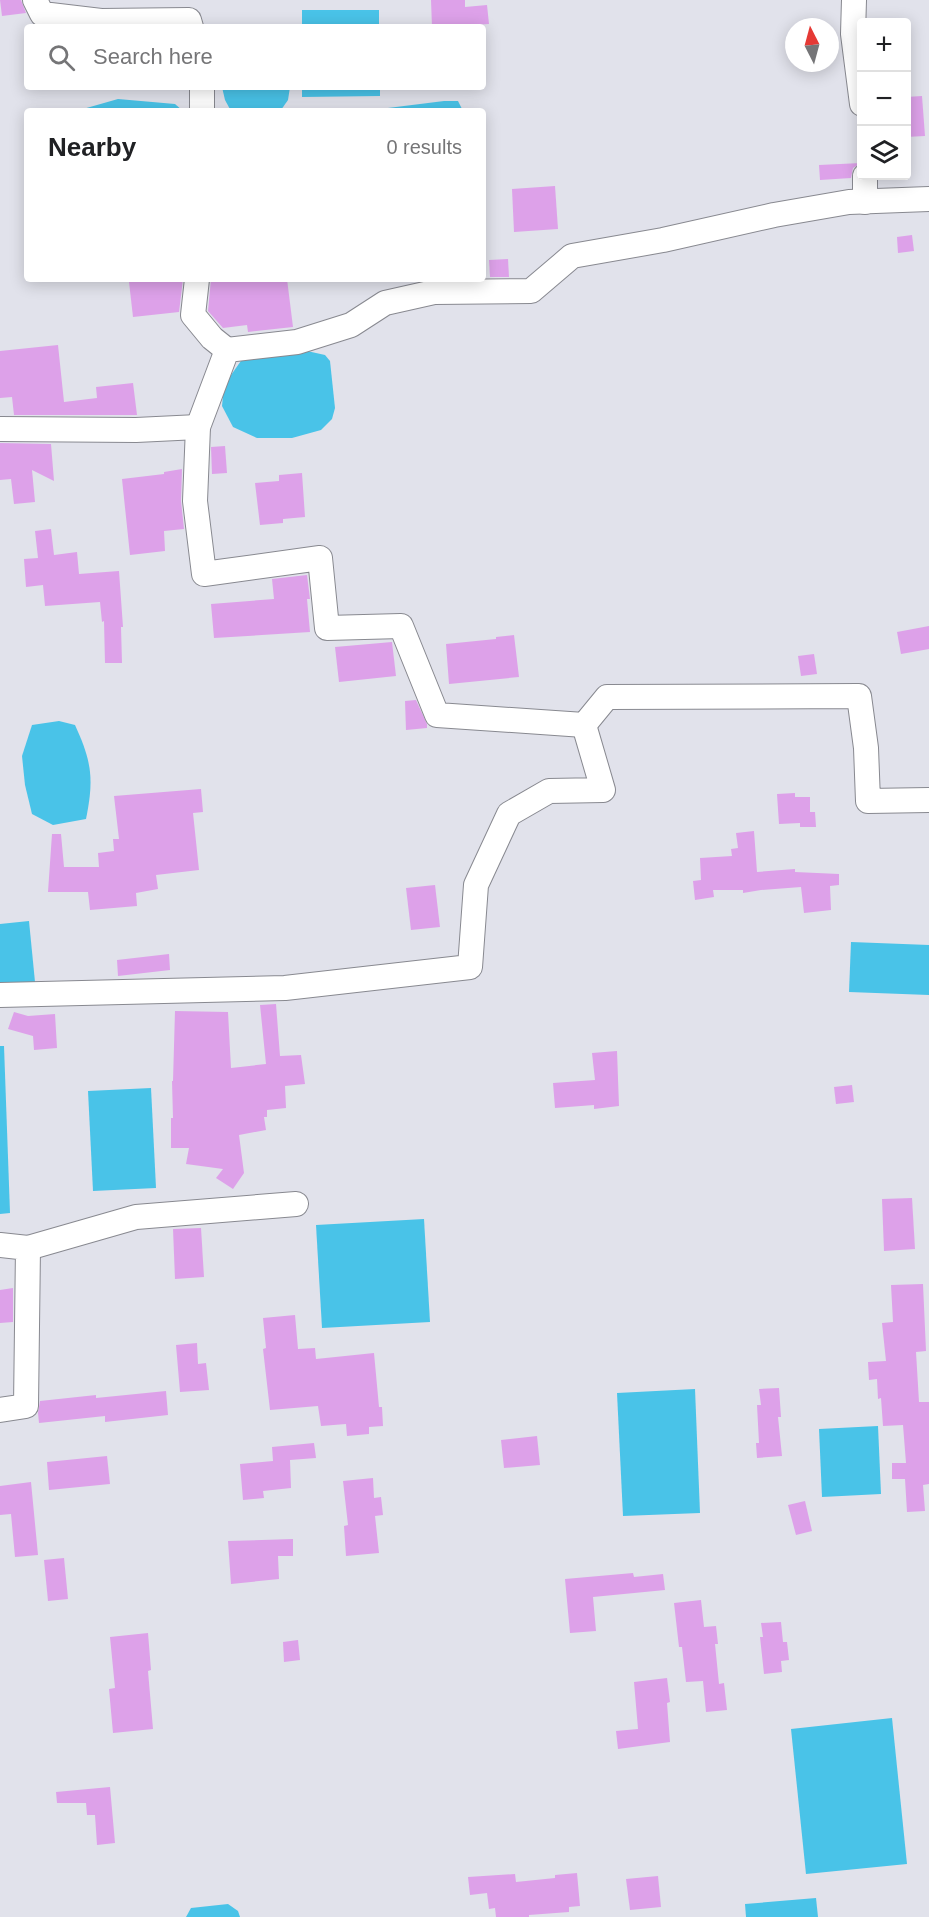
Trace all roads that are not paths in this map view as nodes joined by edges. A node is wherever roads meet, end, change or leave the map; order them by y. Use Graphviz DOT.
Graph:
graph roads {
  1 [pos="35,0"];
  2 [pos="854,0"];
  3 [pos="190,24"];
  4 [pos="857,72"];
  5 [pos="202,90"];
  6 [pos="202,108"];
  7 [pos="865,180"];
  8 [pos="929,199"];
  9 [pos="865,201"];
  10 [pos="197,282"];
  11 [pos="227,350"];
  12 [pos="198,427"];
  13 [pos="0,429"];
  14 [pos="584,725"];
  15 [pos="929,800"];
  16 [pos="0,995"];
  17 [pos="296,1204"];
  18 [pos="0,1245"];
  19 [pos="28,1248"];
  20 [pos="0,1410"];
  1 -- 3 [label="street"];
  2 -- 4 [label="street"];
  5 -- 6 [label="street"];
  7 -- 9 [label="street"];
  8 -- 9 [label="street"];
  9 -- 11 [label="street"];
  10 -- 11 [label="street"];
  11 -- 12 [label="street"];
  12 -- 13 [label="street"];
  12 -- 14 [label="street"];
  14 -- 15 [label="street"];
  14 -- 16 [label="street"];
  17 -- 19 [label="street"];
  18 -- 19 [label="street"];
  19 -- 20 [label="street"];
}
